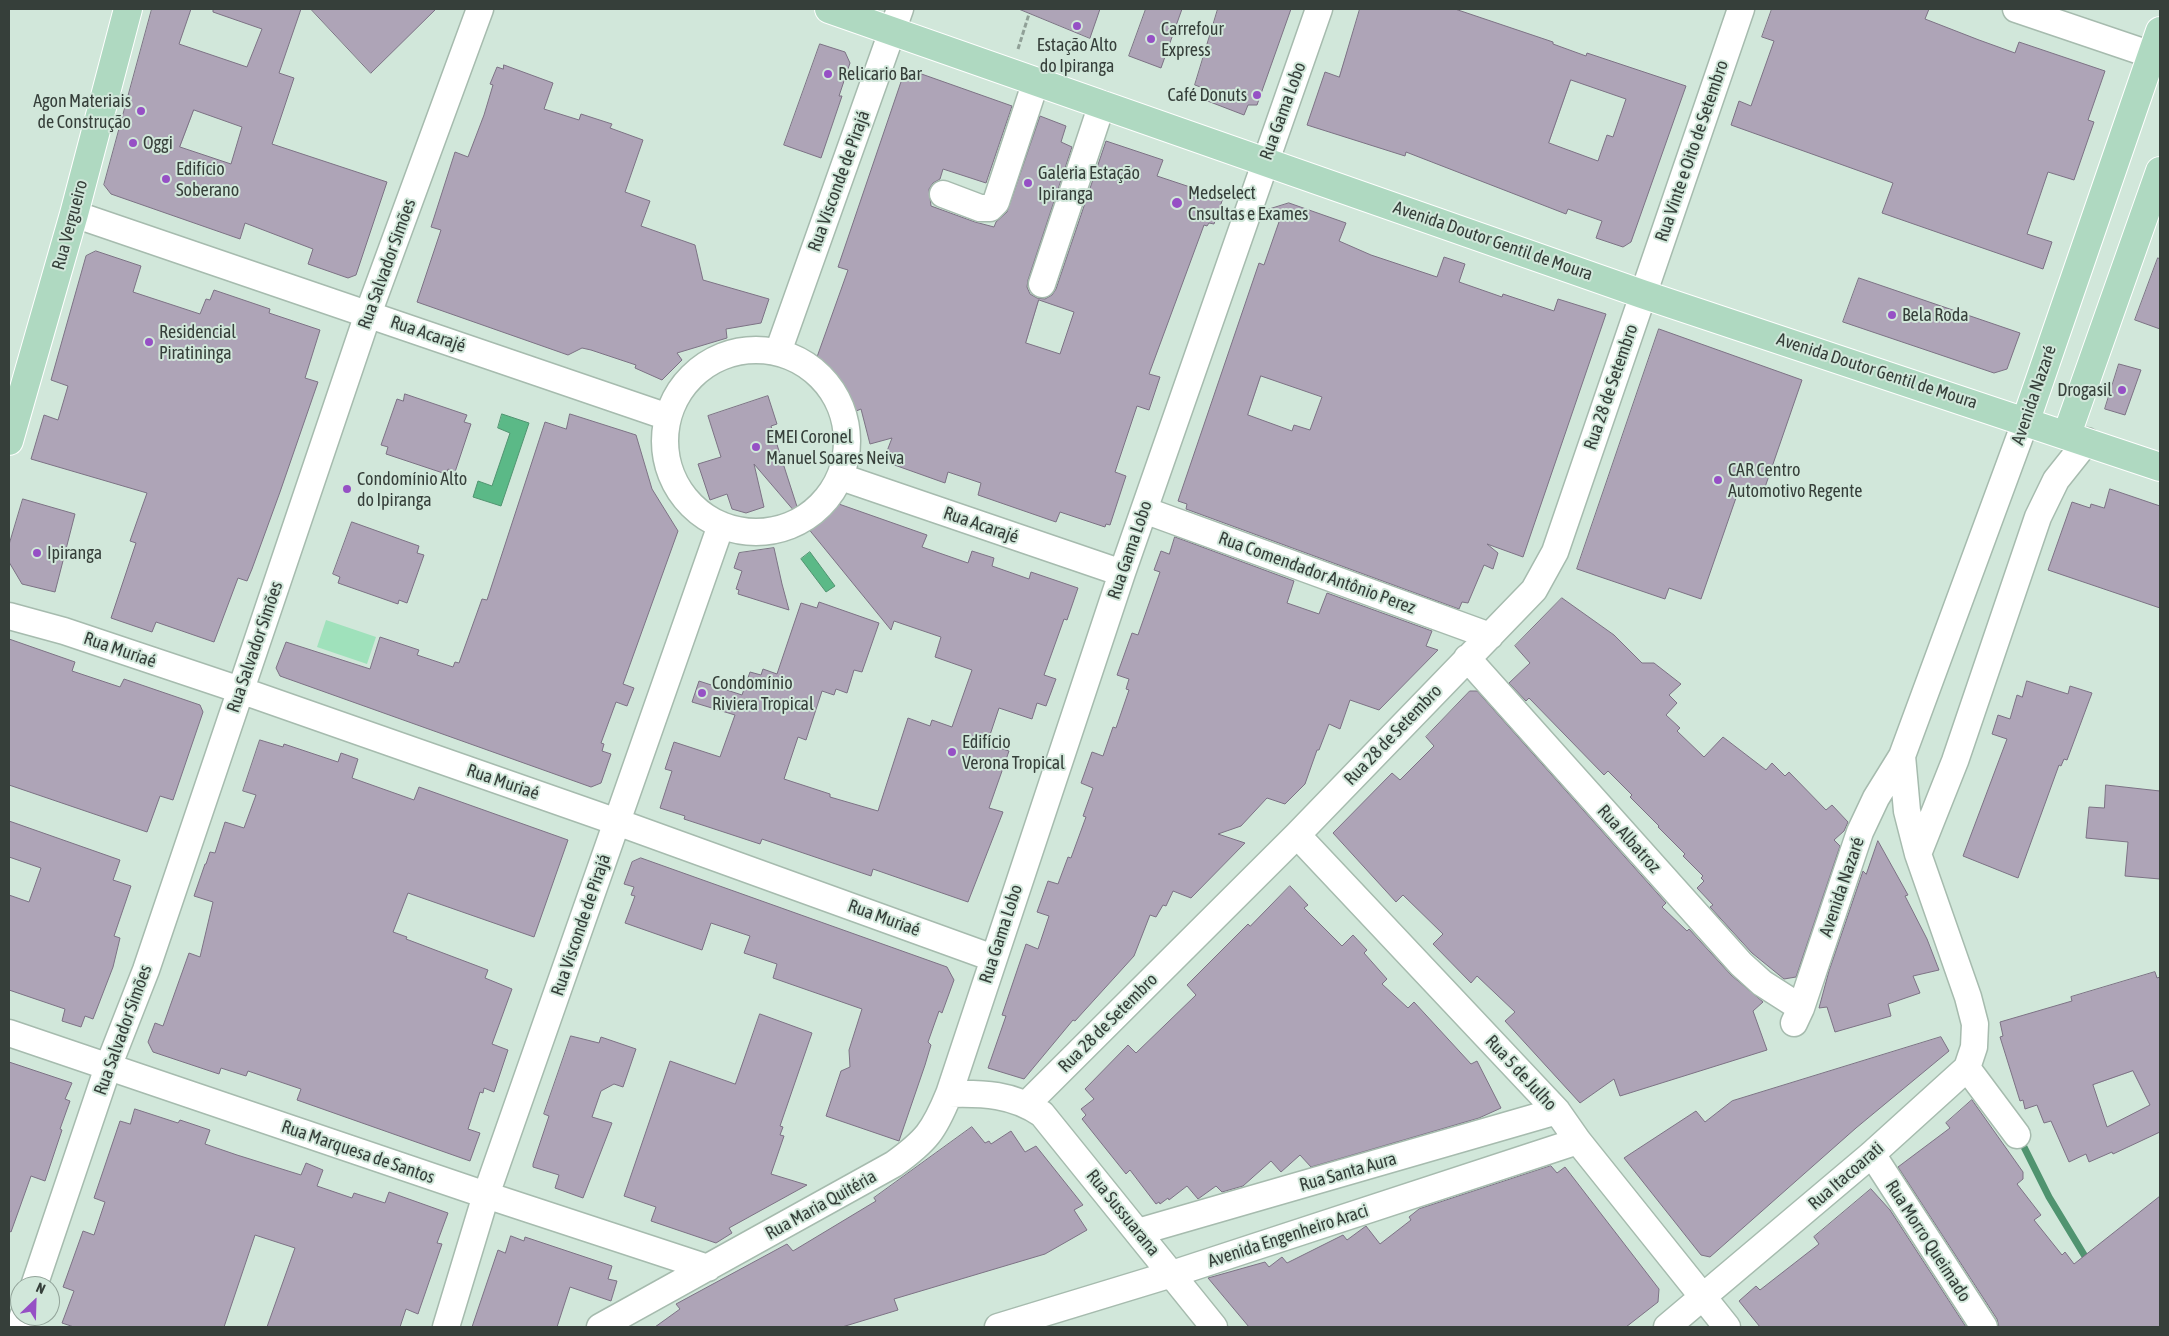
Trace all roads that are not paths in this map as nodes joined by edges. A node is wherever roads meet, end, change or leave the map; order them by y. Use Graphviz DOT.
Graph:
graph roads {
  1 [pos="128,9"];
  2 [pos="480,9"];
  3 [pos="829,9"];
  4 [pos="1319,9"];
  5 [pos="1741,9"];
  6 [pos="2016,9"];
  7 [pos="896,20"];
  8 [pos="2156,43"];
  9 [pos="1024,77"];
  10 [pos="1102,104"];
  11 [pos="1264,161"];
  12 [pos="2160,171"];
  13 [pos="943,194"];
  14 [pos="74,214"];
  15 [pos="1042,284"];
  16 [pos="1642,294"];
  17 [pos="368,314"];
  18 [pos="778,352"];
  19 [pos="2038,386"];
  20 [pos="1985,406"];
  21 [pos="668,417"];
  22 [pos="2026,420"];
  23 [pos="2077,437"];
  24 [pos="9,441"];
  25 [pos="2160,467"];
  26 [pos="840,477"];
  27 [pos="1144,510"];
  28 [pos="721,525"];
  29 [pos="1122,573"];
  30 [pos="9,616"];
  31 [pos="1490,636"];
  32 [pos="1467,658"];
  33 [pos="240,690"];
  34 [pos="1902,756"];
  35 [pos="618,822"];
  36 [pos="1297,835"];
  37 [pos="1918,854"];
  38 [pos="993,958"];
  39 [pos="1968,997"];
  40 [pos="1797,1015"];
  41 [pos="9,1033"];
  42 [pos="108,1067"];
  43 [pos="1966,1068"];
  44 [pos="949,1094"];
  45 [pos="1026,1104"];
  46 [pos="1557,1111"];
  47 [pos="2017,1136"];
  48 [pos="1578,1140"];
  49 [pos="1872,1154"];
  50 [pos="486,1195"];
  51 [pos="1138,1232"];
  52 [pos="708,1268"];
  53 [pos="1172,1274"];
  54 [pos="37,1276"];
  55 [pos="1703,1297"];
  56 [pos="446,1327"];
  57 [pos="600,1327"];
  58 [pos="998,1327"];
  59 [pos="1214,1327"];
  60 [pos="1667,1327"];
  61 [pos="1726,1327"];
  62 [pos="1984,1327"];
  1 -- 14 [label="main road, Rua Vergueiro"];
  2 -- 17 [label="street, Rua Salvador Simões"];
  3 -- 7 [label="main road, Avenida Doutor Gentil de Moura"];
  4 -- 11 [label="street, Rua Gama Lobo"];
  5 -- 16 [label="street, Rua Vinte e Oito de Setembro"];
  6 -- 8 [label="street"];
  7 -- 9 [label="main road, Avenida Doutor Gentil de Moura"];
  7 -- 18 [label="street, Rua Visconde de Pirajá"];
  8 -- 19 [label="main road, Avenida Nazaré"];
  9 -- 10 [label="main road, Avenida Doutor Gentil de Moura"];
  9 -- 13 [label="street"];
  10 -- 11 [label="main road, Avenida Doutor Gentil de Moura"];
  10 -- 15 [label="street"];
  11 -- 16 [label="main road, Avenida Doutor Gentil de Moura"];
  11 -- 27 [label="street, Rua Gama Lobo"];
  12 -- 23 [label="main road"];
  14 -- 17 [label="street, Rua Acarajé"];
  14 -- 24 [label="main road, Rua Vergueiro"];
  16 -- 20 [label="main road, Avenida Doutor Gentil de Moura"];
  16 -- 31 [label="street, Rua 28 de Setembro"];
  17 -- 21 [label="street, Rua Acarajé"];
  17 -- 33 [label="street, Rua Salvador Simões"];
  18 -- 21 [label="street"];
  18 -- 26 [label="street"];
  19 -- 20 [label="main road"];
  19 -- 22 [label="main road, Avenida Nazaré"];
  20 -- 22 [label="main road, Avenida Doutor Gentil de Moura"];
  21 -- 28 [label="street"];
  22 -- 23 [label="main road, Avenida Doutor Gentil de Moura"];
  22 -- 34 [label="street, Avenida Nazaré"];
  23 -- 25 [label="main road, Avenida Doutor Gentil de Moura"];
  23 -- 37 [label="street"];
  26 -- 28 [label="street"];
  26 -- 29 [label="street, Rua Acarajé"];
  27 -- 29 [label="street, Rua Gama Lobo"];
  27 -- 31 [label="street, Rua Comendador Antônio Perez"];
  28 -- 35 [label="street, Rua Visconde de Pirajá"];
  29 -- 38 [label="street, Rua Gama Lobo"];
  30 -- 33 [label="street, Rua Muriaé"];
  31 -- 32 [label="street, Rua 28 de Setembro"];
  32 -- 36 [label="street, Rua 28 de Setembro"];
  32 -- 40 [label="street, Rua Albatroz"];
  33 -- 35 [label="street, Rua Muriaé"];
  33 -- 42 [label="street, Rua Salvador Simões"];
  34 -- 37 [label="street, Avenida Nazaré"];
  34 -- 40 [label="street, Avenida Nazaré"];
  35 -- 38 [label="street, Rua Muriaé"];
  35 -- 50 [label="street, Rua Visconde de Pirajá"];
  36 -- 45 [label="street, Rua 28 de Setembro"];
  36 -- 46 [label="street, Rua 5 de Julho"];
  37 -- 39 [label="street, Avenida Nazaré"];
  38 -- 44 [label="street, Rua Gama Lobo"];
  39 -- 43 [label="street, Rua Itacoarati"];
  41 -- 42 [label="street, Rua Marquesa de Santos"];
  42 -- 50 [label="street, Rua Marquesa de Santos"];
  42 -- 54 [label="street, Rua Salvador Simões"];
  43 -- 47 [label="street"];
  43 -- 49 [label="street, Rua Itacoarati"];
  44 -- 45 [label="street"];
  44 -- 52 [label="street, Rua Maria Quitéria"];
  45 -- 51 [label="street, Rua Sussuarana"];
  46 -- 48 [label="street, Rua 5 de Julho"];
  46 -- 51 [label="street, Rua Santa Aura"];
  48 -- 53 [label="street, Avenida Engenheiro Araci"];
  48 -- 55 [label="street, Rua 5 de Julho"];
  49 -- 55 [label="street, Rua Itacoarati"];
  49 -- 62 [label="street, Rua Morro Queimado"];
  50 -- 52 [label="street, Rua Marquesa de Santos"];
  50 -- 56 [label="street, Rua Visconde de Pirajá"];
  51 -- 53 [label="street, Rua Sussuarana"];
  52 -- 57 [label="street, Rua Maria Quitéria"];
  53 -- 58 [label="street, Avenida Engenheiro Araci"];
  53 -- 59 [label="street, Rua Sussuarana"];
  55 -- 60 [label="street, Rua Itacoarati"];
  55 -- 61 [label="street, Rua 5 de Julho"];
}
